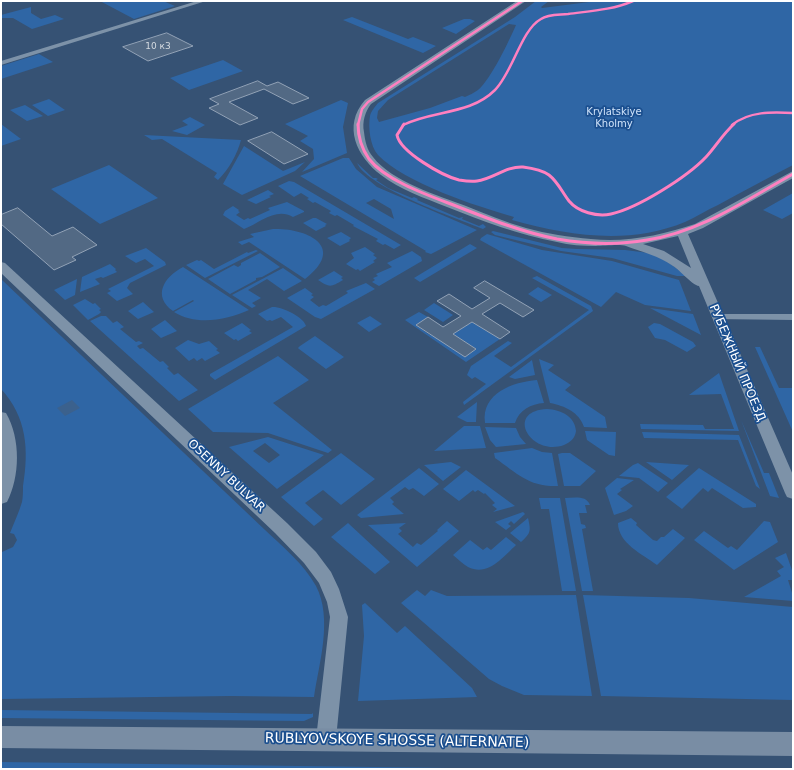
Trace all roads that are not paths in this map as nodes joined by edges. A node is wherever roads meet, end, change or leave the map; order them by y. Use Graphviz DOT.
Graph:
graph roads {
  1 [pos="203,1"];
  2 [pos="522,1"];
  3 [pos="1,63"];
  4 [pos="793,174"];
  5 [pos="682,232"];
  6 [pos="620,243"];
  7 [pos="1,266"];
  8 [pos="706,289"];
  9 [pos="718,317"];
  10 [pos="793,317"];
  11 [pos="1,417"];
  12 [pos="793,493"];
  13 [pos="1,498"];
  14 [pos="1,737"];
  15 [pos="326,739"];
  16 [pos="793,744"];
  1 -- 3 [label="street"];
  2 -- 6 [label="street"];
  4 -- 5 [label="street"];
  5 -- 6 [label="street"];
  5 -- 8 [label="street, РУБЕЖНЫЙ ПРОЕЗД"];
  6 -- 8 [label="street"];
  7 -- 15 [label="street, OSENNY BULVAR"];
  8 -- 9 [label="street, РУБЕЖНЫЙ ПРОЕЗД"];
  9 -- 10 [label="street"];
  9 -- 12 [label="street, РУБЕЖНЫЙ ПРОЕЗД"];
  11 -- 13 [label="street"];
  14 -- 15 [label="main road, RUBLYOVSKOYE SHOSSE (ALTERNATE)"];
  15 -- 16 [label="main road, RUBLYOVSKOYE SHOSSE (ALTERNATE)"];
}
